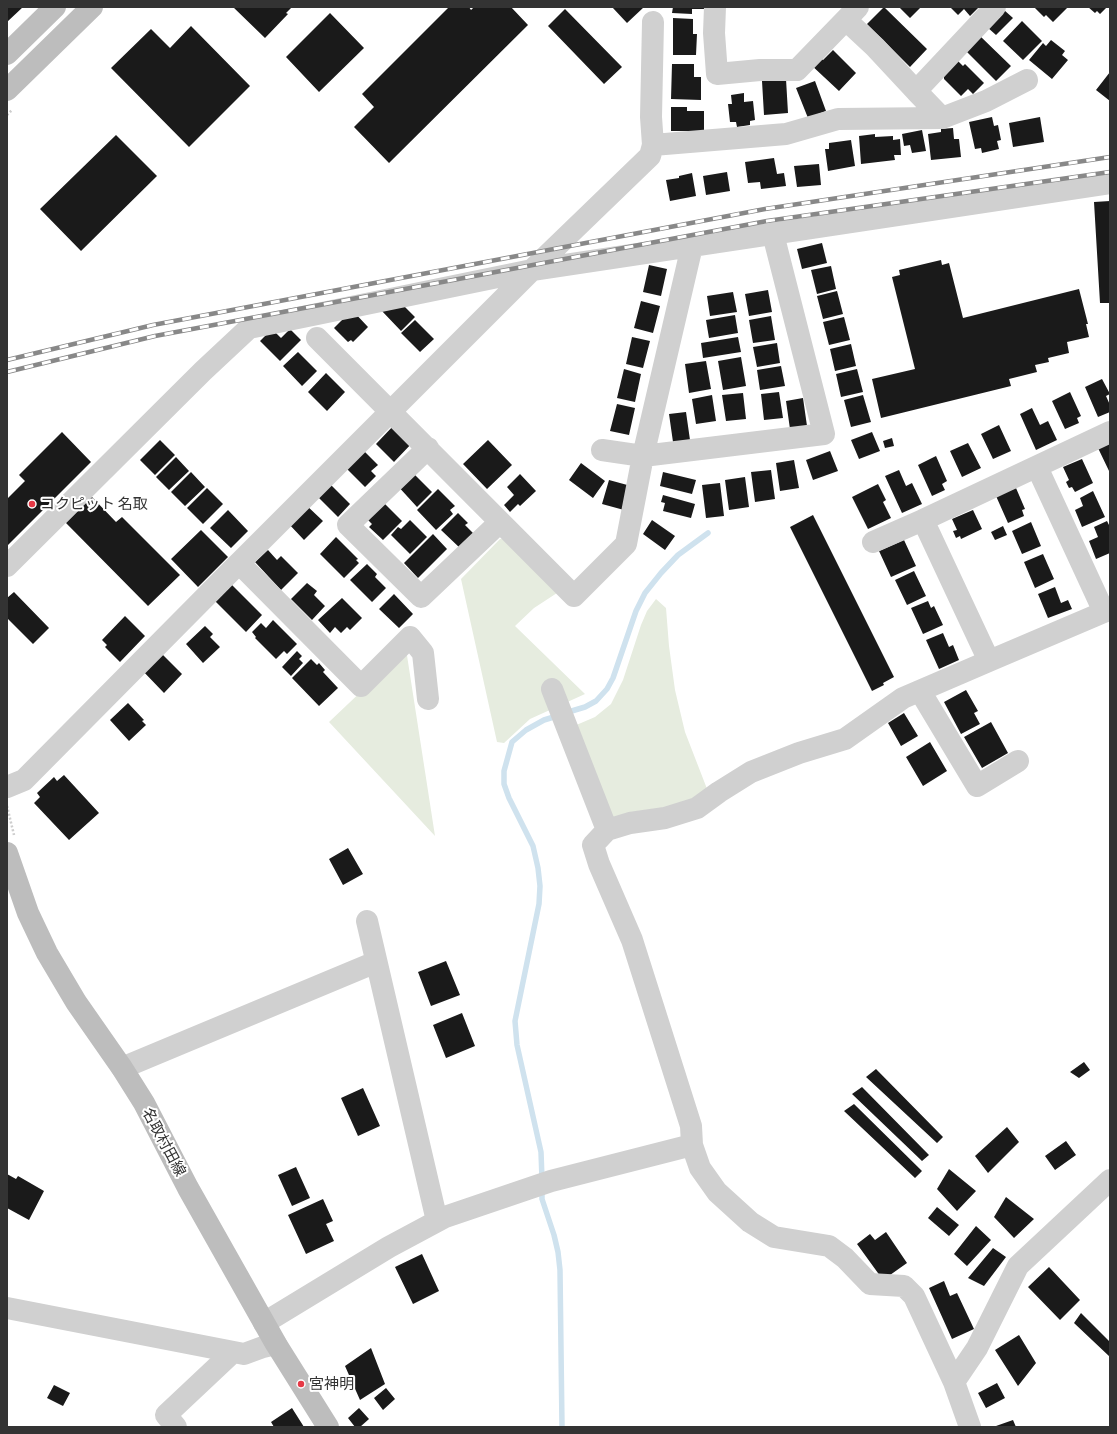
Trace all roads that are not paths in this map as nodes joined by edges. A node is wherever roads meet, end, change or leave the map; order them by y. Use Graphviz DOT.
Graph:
graph roads {
  1 [pos="55,7"];
  2 [pos="92,7"];
  3 [pos="715,7"];
  4 [pos="995,7"];
  5 [pos="852,14"];
  6 [pos="653,22"];
  7 [pos="7,54"];
  8 [pos="1027,80"];
  9 [pos="7,90"];
  10 [pos="916,91"];
  11 [pos="942,118"];
  12 [pos="653,145"];
  13 [pos="1110,183"];
  14 [pos="773,234"];
  15 [pos="692,246"];
  16 [pos="532,270"];
  17 [pos="317,338"];
  18 [pos="391,411"];
  19 [pos="1110,432"];
  20 [pos="428,448"];
  21 [pos="602,450"];
  22 [pos="643,456"];
  23 [pos="1037,467"];
  24 [pos="923,520"];
  25 [pos="500,522"];
  26 [pos="873,542"];
  27 [pos="239,563"];
  28 [pos="7,566"];
  29 [pos="1107,610"];
  30 [pos="989,661"];
  31 [pos="552,689"];
  32 [pos="920,691"];
  33 [pos="428,699"];
  34 [pos="1018,762"];
  35 [pos="7,787"];
  36 [pos="607,830"];
  37 [pos="7,854"];
  38 [pos="366,921"];
  39 [pos="376,962"];
  40 [pos="122,1068"];
  41 [pos="692,1145"];
  42 [pos="1110,1180"];
  43 [pos="437,1221"];
  44 [pos="7,1308"];
  45 [pos="264,1323"];
  46 [pos="276,1344"];
  47 [pos="233,1352"];
  48 [pos="954,1382"];
  49 [pos="176,1427"];
  50 [pos="328,1427"];
  51 [pos="970,1427"];
  1 -- 7 [label="main road"];
  2 -- 9 [label="main road"];
  3 -- 5 [label="street"];
  4 -- 10 [label="street"];
  5 -- 10 [label="street"];
  6 -- 12 [label="street"];
  8 -- 11 [label="street"];
  10 -- 11 [label="street"];
  11 -- 12 [label="street"];
  12 -- 16 [label="street"];
  13 -- 14 [label="street"];
  14 -- 15 [label="street"];
  14 -- 22 [label="street"];
  15 -- 16 [label="street"];
  15 -- 22 [label="street"];
  16 -- 18 [label="street"];
  16 -- 28 [label="street"];
  17 -- 18 [label="street"];
  18 -- 20 [label="street"];
  18 -- 27 [label="street"];
  19 -- 23 [label="street"];
  20 -- 25 [label="street"];
  20 -- 25 [label="street"];
  21 -- 22 [label="street"];
  22 -- 25 [label="street"];
  23 -- 24 [label="street"];
  23 -- 29 [label="street"];
  24 -- 26 [label="street"];
  24 -- 30 [label="street"];
  27 -- 33 [label="street"];
  27 -- 35 [label="street"];
  29 -- 30 [label="street"];
  30 -- 32 [label="street"];
  31 -- 36 [label="street"];
  32 -- 34 [label="street"];
  32 -- 36 [label="street"];
  36 -- 41 [label="street"];
  37 -- 40 [label="main road, 名取村田線"];
  38 -- 39 [label="street"];
  39 -- 40 [label="street"];
  39 -- 43 [label="street"];
  40 -- 45 [label="main road, 名取村田線"];
  41 -- 43 [label="street"];
  41 -- 48 [label="street"];
  42 -- 48 [label="street"];
  43 -- 45 [label="street"];
  44 -- 47 [label="street"];
  45 -- 46 [label="main road, 名取村田線"];
  46 -- 47 [label="street"];
  46 -- 50 [label="main road, 名取村田線"];
  47 -- 49 [label="street"];
  48 -- 51 [label="street"];
}
